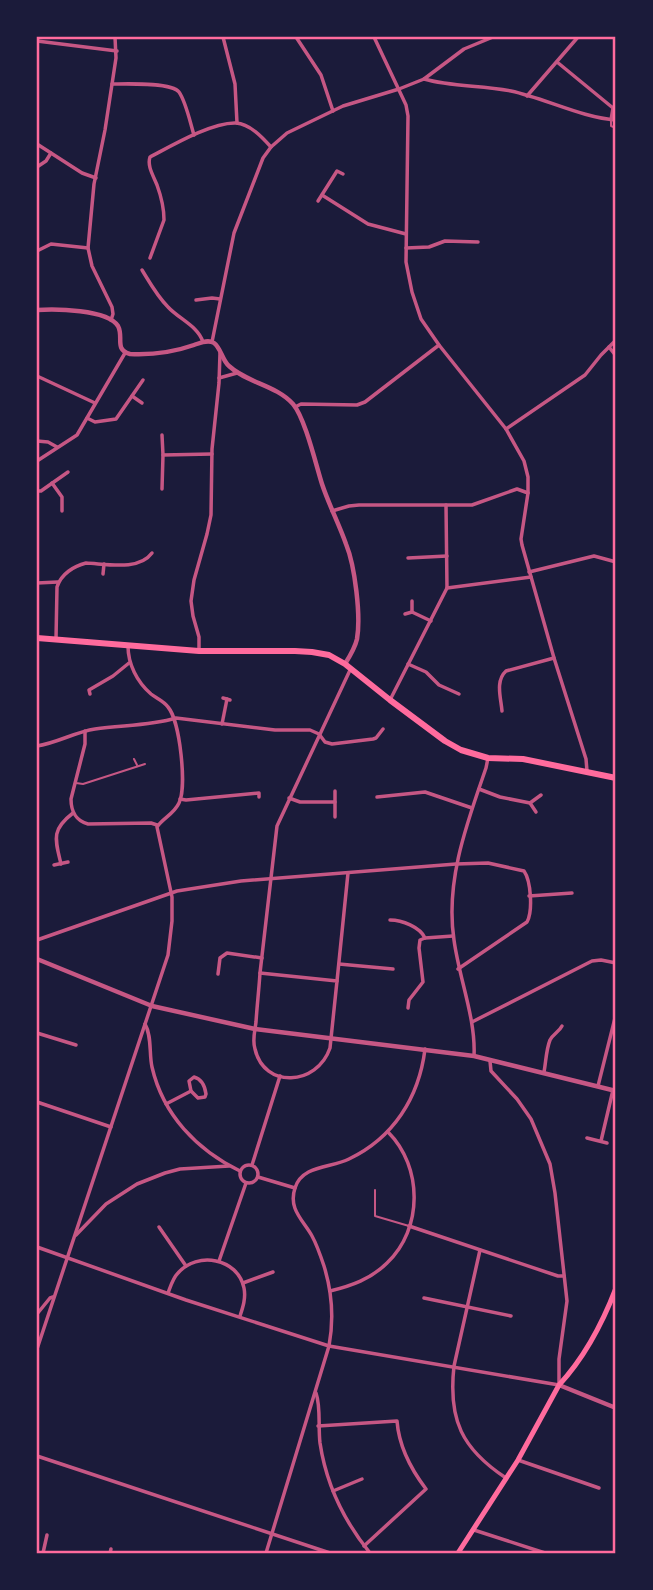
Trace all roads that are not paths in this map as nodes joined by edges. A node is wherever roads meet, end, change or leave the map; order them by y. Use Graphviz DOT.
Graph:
graph roads {
  1 [pos="115,37"];
  2 [pos="223,37"];
  3 [pos="296,37"];
  4 [pos="374,37"];
  5 [pos="493,37"];
  6 [pos="578,37"];
  7 [pos="37,41"];
  8 [pos="117,51"];
  9 [pos="558,62"];
  10 [pos="424,79"];
  11 [pos="112,84"];
  12 [pos="399,89"];
  13 [pos="527,96"];
  14 [pos="615,106"];
  15 [pos="333,111"];
  16 [pos="614,120"];
  17 [pos="237,123"];
  18 [pos="616,128"];
  19 [pos="194,135"];
  20 [pos="37,144"];
  21 [pos="271,147"];
  22 [pos="51,153"];
  23 [pos="37,167"];
  24 [pos="343,174"];
  25 [pos="96,178"];
  26 [pos="322,195"];
  27 [pos="318,201"];
  28 [pos="406,234"];
  29 [pos="478,242"];
  30 [pos="88,248"];
  31 [pos="406,248"];
  32 [pos="37,251"];
  33 [pos="150,258"];
  34 [pos="142,270"];
  35 [pos="220,299"];
  36 [pos="195,300"];
  37 [pos="37,310"];
  38 [pos="111,320"];
  39 [pos="616,341"];
  40 [pos="203,342"];
  41 [pos="212,342"];
  42 [pos="439,345"];
  43 [pos="609,348"];
  44 [pos="125,353"];
  45 [pos="220,353"];
  46 [pos="616,356"];
  47 [pos="238,372"];
  48 [pos="37,376"];
  49 [pos="219,378"];
  50 [pos="143,380"];
  51 [pos="132,396"];
  52 [pos="95,403"];
  53 [pos="142,403"];
  54 [pos="295,407"];
  55 [pos="87,418"];
  56 [pos="506,429"];
  57 [pos="162,435"];
  58 [pos="37,441"];
  59 [pos="57,447"];
  60 [pos="212,454"];
  61 [pos="163,455"];
  62 [pos="37,461"];
  63 [pos="68,472"];
  64 [pos="52,483"];
  65 [pos="162,489"];
  66 [pos="37,491"];
  67 [pos="528,494"];
  68 [pos="446,505"];
  69 [pos="62,511"];
  70 [pos="332,511"];
  71 [pos="152,553"];
  72 [pos="447,556"];
  73 [pos="408,558"];
  74 [pos="146,560"];
  75 [pos="616,562"];
  76 [pos="104,564"];
  77 [pos="149,565"];
  78 [pos="103,574"];
  79 [pos="530,575"];
  80 [pos="58,582"];
  81 [pos="37,583"];
  82 [pos="447,588"];
  83 [pos="412,601"];
  84 [pos="412,612"];
  85 [pos="405,614"];
  86 [pos="430,621"];
  87 [pos="37,638"];
  88 [pos="56,639"];
  89 [pos="128,645"];
  90 [pos="199,651"];
  91 [pos="554,658"];
  92 [pos="129,663"];
  93 [pos="408,664"];
  94 [pos="348,666"];
  95 [pos="90,694"];
  96 [pos="459,694"];
  97 [pos="227,699"];
  98 [pos="390,700"];
  99 [pos="502,711"];
  100 [pos="174,718"];
  101 [pos="222,723"];
  102 [pos="383,729"];
  103 [pos="85,731"];
  104 [pos="319,734"];
  105 [pos="37,746"];
  106 [pos="488,758"];
  107 [pos="134,759"];
  108 [pos="145,764"];
  109 [pos="137,766"];
  110 [pos="587,771"];
  111 [pos="616,778"];
  112 [pos="75,783"];
  113 [pos="479,789"];
  114 [pos="335,791"];
  115 [pos="541,795"];
  116 [pos="259,797"];
  117 [pos="377,797"];
  118 [pos="289,798"];
  119 [pos="180,799"];
  120 [pos="335,802"];
  121 [pos="530,803"];
  122 [pos="472,808"];
  123 [pos="536,812"];
  124 [pos="74,813"];
  125 [pos="335,817"];
  126 [pos="158,825"];
  127 [pos="68,862"];
  128 [pos="61,864"];
  129 [pos="456,864"];
  130 [pos="54,865"];
  131 [pos="348,873"];
  132 [pos="271,879"];
  133 [pos="171,893"];
  134 [pos="572,893"];
  135 [pos="529,896"];
  136 [pos="390,920"];
  137 [pos="453,936"];
  138 [pos="425,938"];
  139 [pos="37,940"];
  140 [pos="262,958"];
  141 [pos="37,959"];
  142 [pos="616,962"];
  143 [pos="339,964"];
  144 [pos="393,969"];
  145 [pos="458,969"];
  146 [pos="260,973"];
  147 [pos="218,974"];
  148 [pos="337,981"];
  149 [pos="152,1006"];
  150 [pos="408,1008"];
  151 [pos="615,1018"];
  152 [pos="471,1022"];
  153 [pos="145,1024"];
  154 [pos="562,1026"];
  155 [pos="255,1029"];
  156 [pos="37,1032"];
  157 [pos="331,1038"];
  158 [pos="76,1045"];
  159 [pos="425,1049"];
  160 [pos="474,1056"];
  161 [pos="490,1060"];
  162 [pos="544,1072"];
  163 [pos="280,1076"];
  164 [pos="598,1086"];
  165 [pos="615,1090"];
  166 [pos="191,1091"];
  167 [pos="37,1102"];
  168 [pos="166,1104"];
  169 [pos="111,1127"];
  170 [pos="388,1132"];
  171 [pos="587,1138"];
  172 [pos="601,1141"];
  173 [pos="607,1143"];
  174 [pos="252,1165"];
  175 [pos="229,1166"];
  176 [pos="240,1171"];
  177 [pos="258,1177"];
  178 [pos="246,1183"];
  179 [pos="295,1188"];
  180 [pos="375,1190"];
  181 [pos="409,1226"];
  182 [pos="159,1227"];
  183 [pos="74,1236"];
  184 [pos="37,1247"];
  185 [pos="480,1250"];
  186 [pos="66,1258"];
  187 [pos="219,1261"];
  188 [pos="186,1266"];
  189 [pos="273,1272"];
  190 [pos="565,1276"];
  191 [pos="243,1283"];
  192 [pos="616,1288"];
  193 [pos="330,1291"];
  194 [pos="168,1293"];
  195 [pos="53,1297"];
  196 [pos="424,1298"];
  197 [pos="468,1307"];
  198 [pos="37,1314"];
  199 [pos="240,1316"];
  200 [pos="511,1316"];
  201 [pos="329,1346"];
  202 [pos="37,1349"];
  203 [pos="454,1366"];
  204 [pos="559,1385"];
  205 [pos="315,1391"];
  206 [pos="616,1408"];
  207 [pos="318,1426"];
  208 [pos="37,1456"];
  209 [pos="517,1460"];
  210 [pos="506,1478"];
  211 [pos="362,1479"];
  212 [pos="599,1488"];
  213 [pos="333,1491"];
  214 [pos="474,1530"];
  215 [pos="273,1534"];
  216 [pos="47,1535"];
  217 [pos="364,1546"];
  218 [pos="43,1553"];
  219 [pos="267,1553"];
  220 [pos="330,1553"];
  221 [pos="370,1553"];
  222 [pos="458,1553"];
  223 [pos="545,1553"];
  1 -- 8 [label="street"];
  2 -- 17 [label="street"];
  3 -- 15 [label="street"];
  4 -- 12 [label="street"];
  5 -- 10 [label="street"];
  6 -- 9 [label="street"];
  7 -- 8 [label="street"];
  8 -- 11 [label="street"];
  9 -- 13 [label="street"];
  9 -- 14 [label="street"];
  10 -- 12 [label="street"];
  10 -- 13 [label="street"];
  11 -- 19 [label="street"];
  11 -- 25 [label="street"];
  12 -- 15 [label="street"];
  12 -- 28 [label="street"];
  13 -- 16 [label="street"];
  14 -- 16 [label="street"];
  15 -- 21 [label="street"];
  16 -- 18 [label="lane"];
  17 -- 19 [label="street"];
  17 -- 21 [label="street"];
  19 -- 33 [label="street"];
  20 -- 22 [label="street"];
  21 -- 35 [label="street"];
  22 -- 23 [label="street"];
  22 -- 25 [label="street"];
  24 -- 26 [label="street"];
  25 -- 30 [label="street"];
  26 -- 27 [label="street"];
  26 -- 28 [label="street"];
  28 -- 31 [label="street"];
  29 -- 31 [label="street"];
  30 -- 32 [label="street"];
  30 -- 38 [label="street"];
  31 -- 42 [label="street"];
  34 -- 40 [label="street"];
  35 -- 36 [label="street"];
  35 -- 41 [label="street"];
  37 -- 38 [label="street"];
  38 -- 44 [label="street"];
  39 -- 43 [label="street"];
  40 -- 41 [label="street"];
  40 -- 44 [label="street"];
  41 -- 45 [label="street"];
  42 -- 54 [label="street"];
  42 -- 56 [label="street"];
  43 -- 46 [label="street"];
  43 -- 56 [label="street"];
  44 -- 52 [label="street"];
  45 -- 47 [label="street"];
  45 -- 49 [label="street"];
  47 -- 49 [label="street"];
  47 -- 54 [label="street"];
  48 -- 52 [label="street"];
  49 -- 60 [label="street"];
  50 -- 51 [label="street"];
  51 -- 53 [label="street"];
  51 -- 55 [label="street"];
  52 -- 55 [label="street"];
  54 -- 70 [label="street"];
  55 -- 59 [label="street"];
  56 -- 67 [label="street"];
  57 -- 61 [label="street"];
  58 -- 59 [label="street"];
  59 -- 62 [label="street"];
  60 -- 61 [label="street"];
  60 -- 90 [label="street"];
  61 -- 65 [label="street"];
  63 -- 64 [label="street"];
  64 -- 66 [label="street"];
  64 -- 69 [label="street"];
  67 -- 68 [label="street"];
  67 -- 79 [label="street"];
  68 -- 70 [label="street"];
  68 -- 72 [label="street"];
  70 -- 94 [label="street"];
  71 -- 74 [label="street"];
  72 -- 73 [label="street"];
  72 -- 82 [label="street"];
  74 -- 76 [label="street"];
  74 -- 77 [label="street"];
  75 -- 79 [label="street"];
  76 -- 78 [label="street"];
  76 -- 80 [label="street"];
  79 -- 82 [label="street"];
  79 -- 91 [label="street"];
  80 -- 81 [label="street"];
  80 -- 88 [label="street"];
  82 -- 86 [label="street"];
  83 -- 84 [label="street"];
  84 -- 85 [label="street"];
  84 -- 86 [label="street"];
  86 -- 93 [label="street"];
  87 -- 88 [label="main road"];
  88 -- 89 [label="main road"];
  89 -- 90 [label="main road"];
  89 -- 92 [label="street"];
  90 -- 94 [label="main road"];
  91 -- 99 [label="street"];
  91 -- 110 [label="street"];
  92 -- 95 [label="street"];
  92 -- 100 [label="street"];
  93 -- 96 [label="street"];
  93 -- 98 [label="street"];
  94 -- 98 [label="main road"];
  94 -- 104 [label="street"];
  97 -- 101 [label="street"];
  98 -- 106 [label="main road"];
  100 -- 101 [label="street"];
  100 -- 103 [label="street"];
  100 -- 119 [label="street"];
  101 -- 104 [label="street"];
  102 -- 104 [label="street"];
  103 -- 105 [label="street"];
  103 -- 112 [label="street"];
  104 -- 118 [label="street"];
  106 -- 110 [label="main road"];
  106 -- 113 [label="street"];
  107 -- 109 [label="lane"];
  108 -- 109 [label="lane"];
  109 -- 112 [label="lane"];
  110 -- 111 [label="main road"];
  112 -- 124 [label="street"];
  113 -- 121 [label="street"];
  113 -- 122 [label="street"];
  114 -- 120 [label="street"];
  115 -- 121 [label="street"];
  116 -- 119 [label="street"];
  117 -- 122 [label="street"];
  118 -- 120 [label="street"];
  118 -- 132 [label="street"];
  119 -- 126 [label="street"];
  120 -- 125 [label="street"];
  121 -- 123 [label="street"];
  122 -- 129 [label="street"];
  124 -- 126 [label="street"];
  124 -- 128 [label="street"];
  126 -- 133 [label="street"];
  127 -- 128 [label="street"];
  128 -- 130 [label="street"];
  129 -- 131 [label="street"];
  129 -- 135 [label="street"];
  129 -- 137 [label="street"];
  131 -- 132 [label="street"];
  131 -- 143 [label="street"];
  132 -- 133 [label="street"];
  132 -- 140 [label="street"];
  133 -- 139 [label="street"];
  133 -- 149 [label="street"];
  134 -- 135 [label="street"];
  135 -- 145 [label="street"];
  136 -- 138 [label="street"];
  137 -- 138 [label="street"];
  137 -- 145 [label="street"];
  138 -- 150 [label="street"];
  140 -- 146 [label="street"];
  140 -- 147 [label="street"];
  141 -- 149 [label="street"];
  142 -- 152 [label="street"];
  143 -- 144 [label="street"];
  143 -- 148 [label="street"];
  145 -- 152 [label="street"];
  146 -- 148 [label="street"];
  146 -- 155 [label="street"];
  148 -- 157 [label="street"];
  149 -- 153 [label="street"];
  149 -- 155 [label="street"];
  151 -- 164 [label="street"];
  152 -- 160 [label="street"];
  153 -- 168 [label="street"];
  153 -- 169 [label="street"];
  154 -- 162 [label="street"];
  155 -- 157 [label="street"];
  155 -- 163 [label="street"];
  156 -- 158 [label="street"];
  157 -- 159 [label="street"];
  157 -- 163 [label="street"];
  159 -- 160 [label="street"];
  159 -- 170 [label="street"];
  160 -- 161 [label="street"];
  161 -- 162 [label="street"];
  161 -- 190 [label="street"];
  162 -- 164 [label="street"];
  163 -- 174 [label="street"];
  164 -- 165 [label="street"];
  165 -- 172 [label="street"];
  166 -- 166 [label="street"];
  166 -- 168 [label="street"];
  167 -- 169 [label="street"];
  168 -- 175 [label="street"];
  169 -- 183 [label="street"];
  170 -- 179 [label="street"];
  170 -- 181 [label="street"];
  171 -- 172 [label="street"];
  172 -- 173 [label="street"];
  174 -- 176 [label="street"];
  174 -- 177 [label="street"];
  175 -- 176 [label="street"];
  175 -- 183 [label="street"];
  176 -- 178 [label="street"];
  177 -- 178 [label="street"];
  177 -- 179 [label="street"];
  178 -- 187 [label="street"];
  179 -- 193 [label="street"];
  180 -- 181 [label="lane"];
  181 -- 185 [label="street"];
  181 -- 193 [label="street"];
  182 -- 188 [label="street"];
  183 -- 186 [label="street"];
  184 -- 186 [label="street"];
  185 -- 190 [label="street"];
  185 -- 197 [label="street"];
  186 -- 194 [label="street"];
  186 -- 195 [label="street"];
  187 -- 188 [label="street"];
  187 -- 191 [label="street"];
  188 -- 194 [label="street"];
  189 -- 191 [label="street"];
  190 -- 204 [label="street"];
  191 -- 199 [label="street"];
  192 -- 204 [label="main road"];
  193 -- 201 [label="street"];
  194 -- 199 [label="street"];
  195 -- 198 [label="street"];
  195 -- 202 [label="street"];
  196 -- 197 [label="street"];
  197 -- 200 [label="street"];
  197 -- 203 [label="street"];
  199 -- 201 [label="street"];
  201 -- 203 [label="street"];
  201 -- 205 [label="street"];
  203 -- 204 [label="street"];
  203 -- 210 [label="street"];
  204 -- 206 [label="street"];
  204 -- 209 [label="main road"];
  205 -- 207 [label="street"];
  205 -- 215 [label="street"];
  207 -- 213 [label="street"];
  207 -- 217 [label="street"];
  208 -- 215 [label="street"];
  209 -- 210 [label="main road"];
  209 -- 212 [label="street"];
  210 -- 214 [label="main road"];
  211 -- 213 [label="street"];
  213 -- 217 [label="street"];
  214 -- 222 [label="main road"];
  214 -- 223 [label="street"];
  215 -- 219 [label="street"];
  215 -- 220 [label="street"];
  216 -- 218 [label="street"];
  217 -- 221 [label="street"];
}
